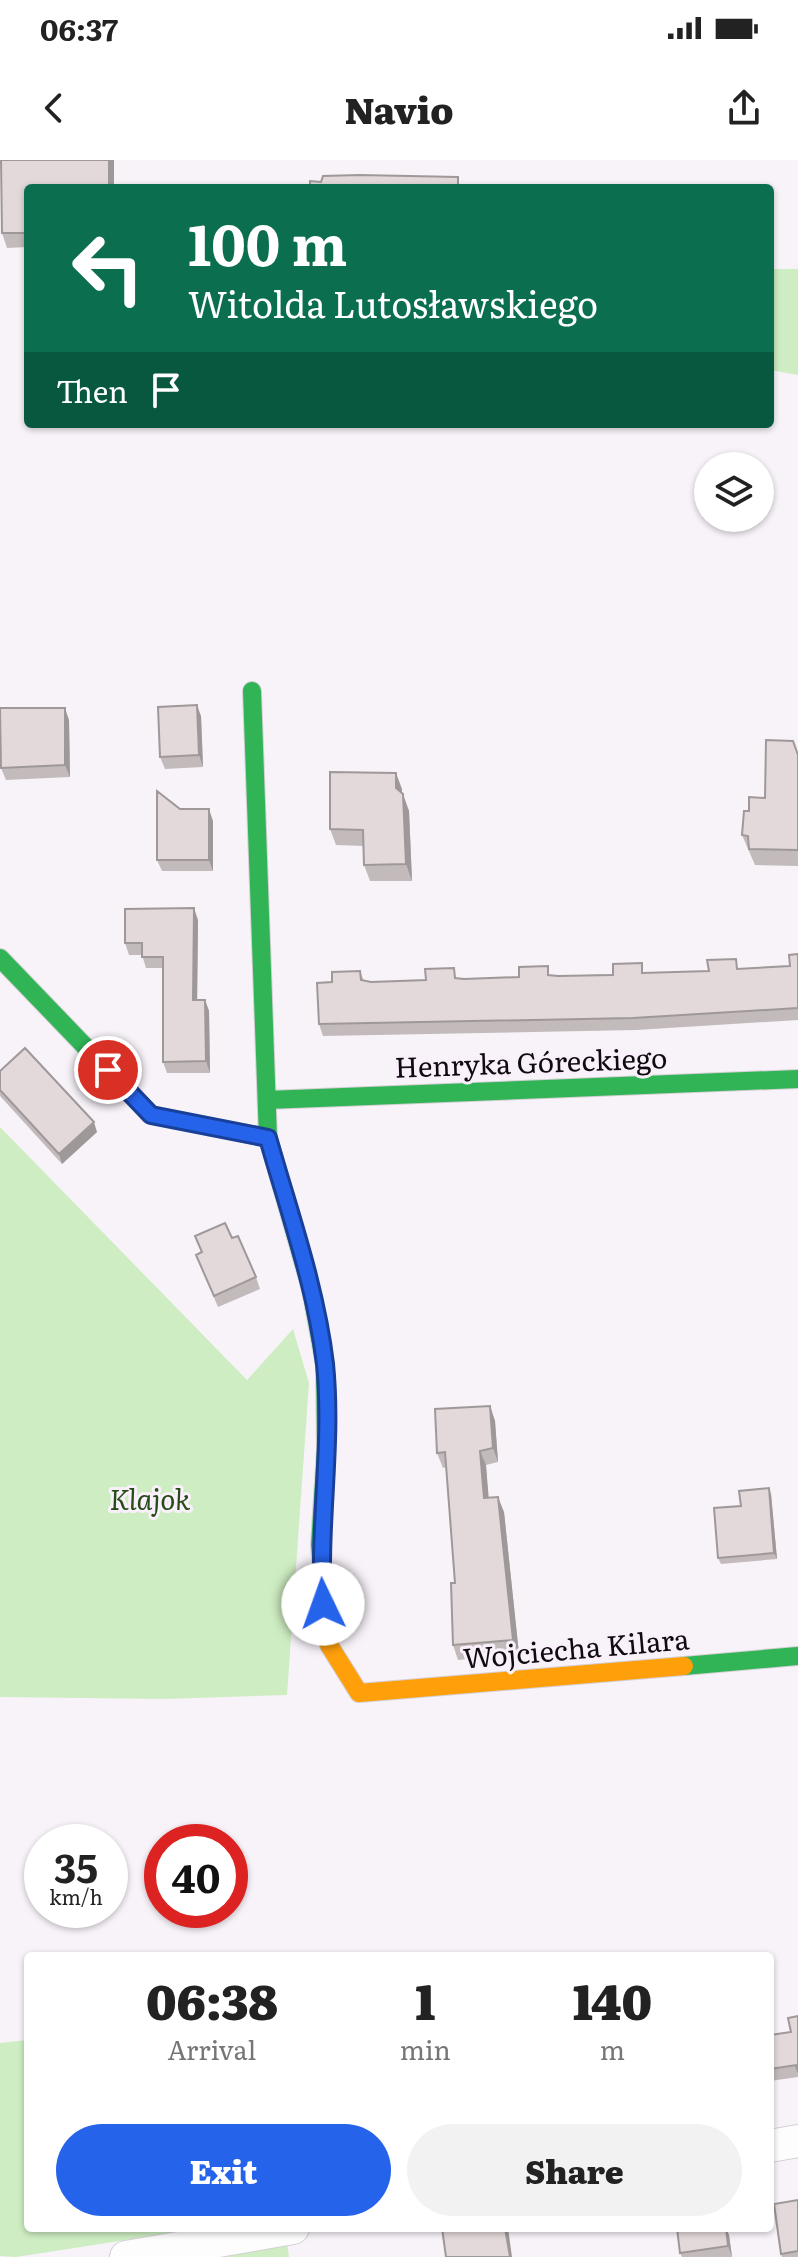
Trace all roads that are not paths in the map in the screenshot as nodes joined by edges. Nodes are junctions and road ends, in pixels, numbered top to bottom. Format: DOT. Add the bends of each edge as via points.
graph roads {
  1 [pos="252,691"];
  2 [pos="0,958"];
  3 [pos="798,1079"];
  4 [pos="267,1100"];
  5 [pos="268,1138"];
  6 [pos="798,1656"];
  7 [pos="798,2141"];
  8 [pos="774,2145"];
  9 [pos="270,2232"];
  10 [pos="126,2257"];
  1 -- 4 [label="street"];
  2 -- 5 [label="street" via="151,1115"];
  3 -- 4 [label="street, Henryka Góreckiego"];
  4 -- 5 [label="street"];
  5 -- 6 [label="street, Wojciecha Kilara" via="311,1289 325,1365 320,1545 329,1645 359,1693"];
  7 -- 8 [label="street"];
  9 -- 10 [label="street"];
}
